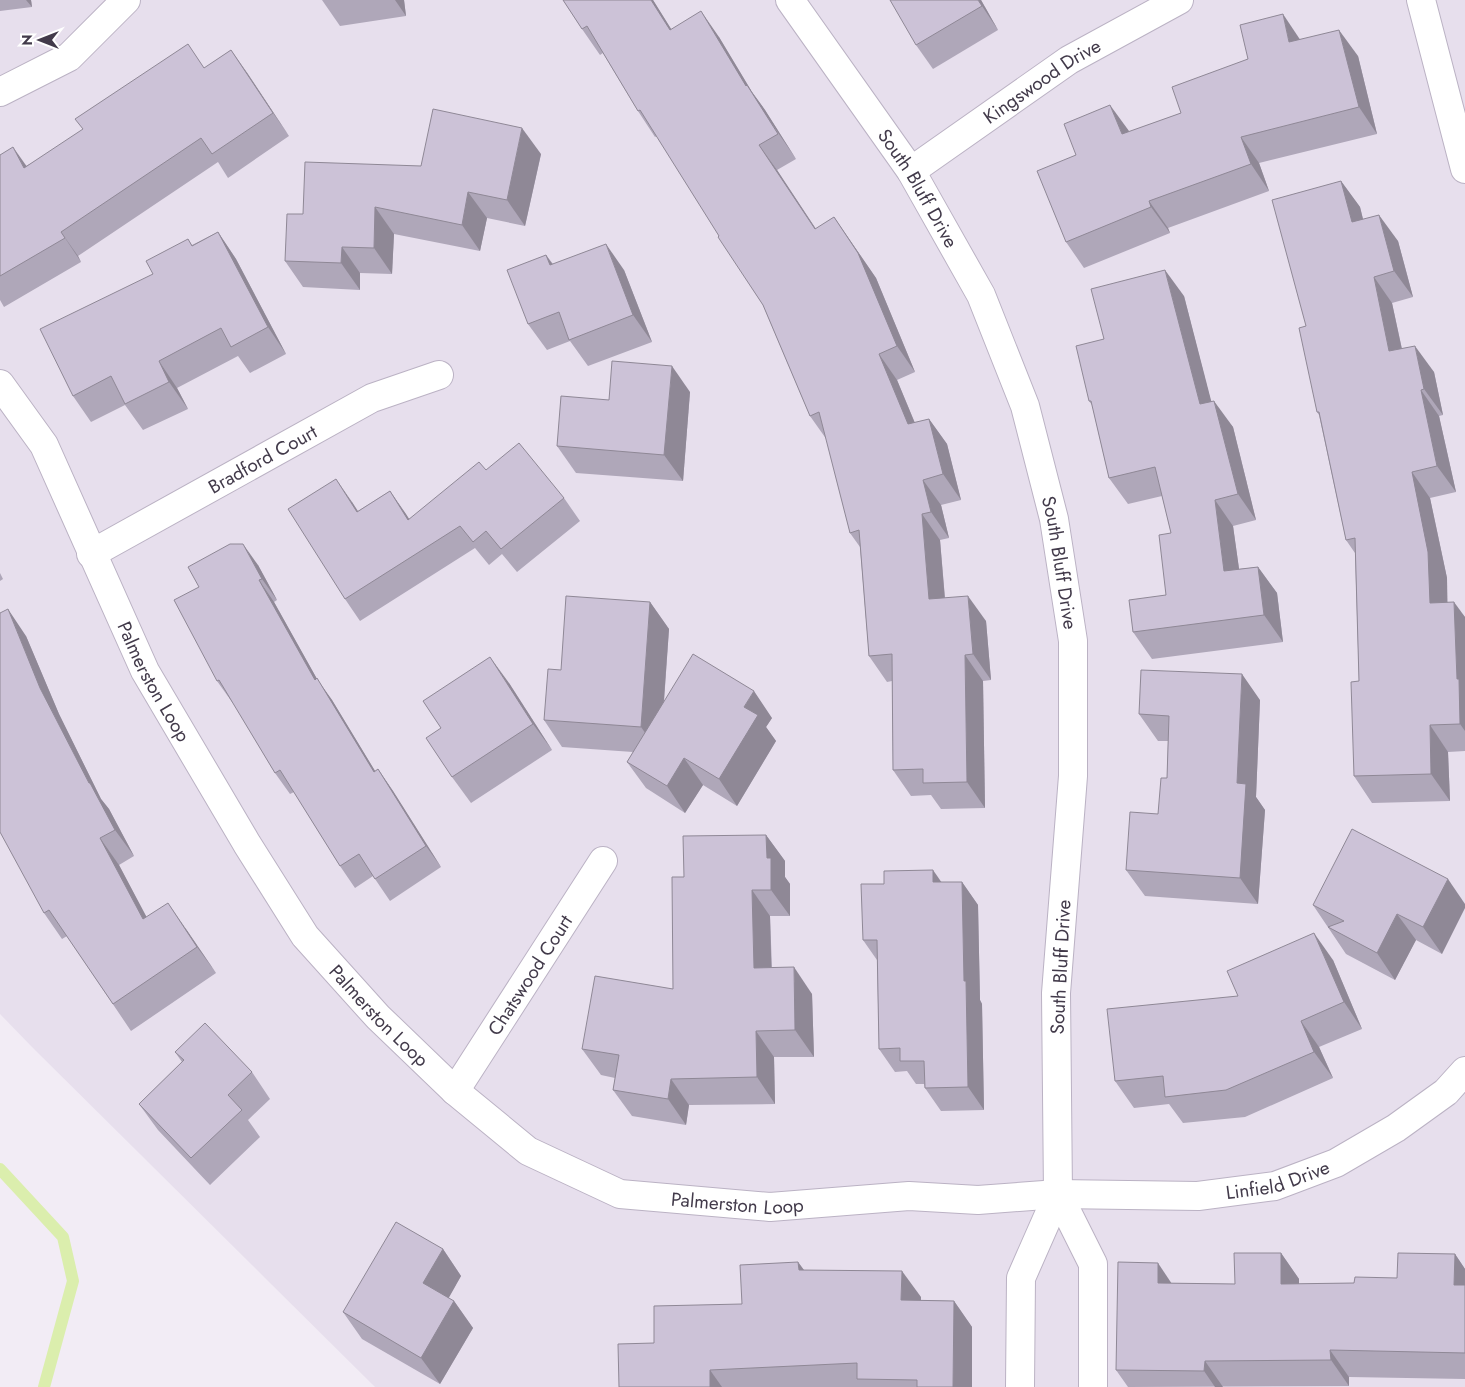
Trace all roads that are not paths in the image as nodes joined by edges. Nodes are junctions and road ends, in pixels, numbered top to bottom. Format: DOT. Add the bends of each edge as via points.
graph roads {
  1 [pos="126,0"];
  2 [pos="790,0"];
  3 [pos="1179,0"];
  4 [pos="1421,0"];
  5 [pos="0,92"];
  6 [pos="1465,169"];
  7 [pos="911,171"];
  8 [pos="439,375"];
  9 [pos="0,384"];
  10 [pos="91,554"];
  11 [pos="603,861"];
  12 [pos="1465,1071"];
  13 [pos="455,1090"];
  14 [pos="1058,1194"];
  15 [pos="1020,1387"];
  16 [pos="1093,1387"];
  1 -- 5 [label="street" via="69,57"];
  2 -- 7 [label="street, South Bluff Drive"];
  3 -- 7 [label="street, Kingswood Drive" via="1070,60"];
  4 -- 6 [label="street"];
  7 -- 14 [label="street, South Bluff Drive" via="981,295 1025,406 1054,519 1074,641 1073,776 1056,993"];
  8 -- 10 [label="street, Bradford Court" via="372,398"];
  9 -- 10 [label="street, Palmerston Loop" via="44,445"];
  10 -- 13 [label="street, Palmerston Loop" via="144,671 305,936 378,1017"];
  11 -- 13 [label="street, Chatswood Court"];
  12 -- 14 [label="street, Linfield Drive" via="1446,1092 1396,1128 1336,1163 1276,1186 1198,1196"];
  13 -- 14 [label="street, Palmerston Loop" via="528,1151 620,1194 770,1207 909,1196 978,1200"];
  14 -- 15 [label="street, South Bluff Drive" via="1021,1278"];
  14 -- 16 [label="street, South Bluff Drive" via="1093,1264"];
}
